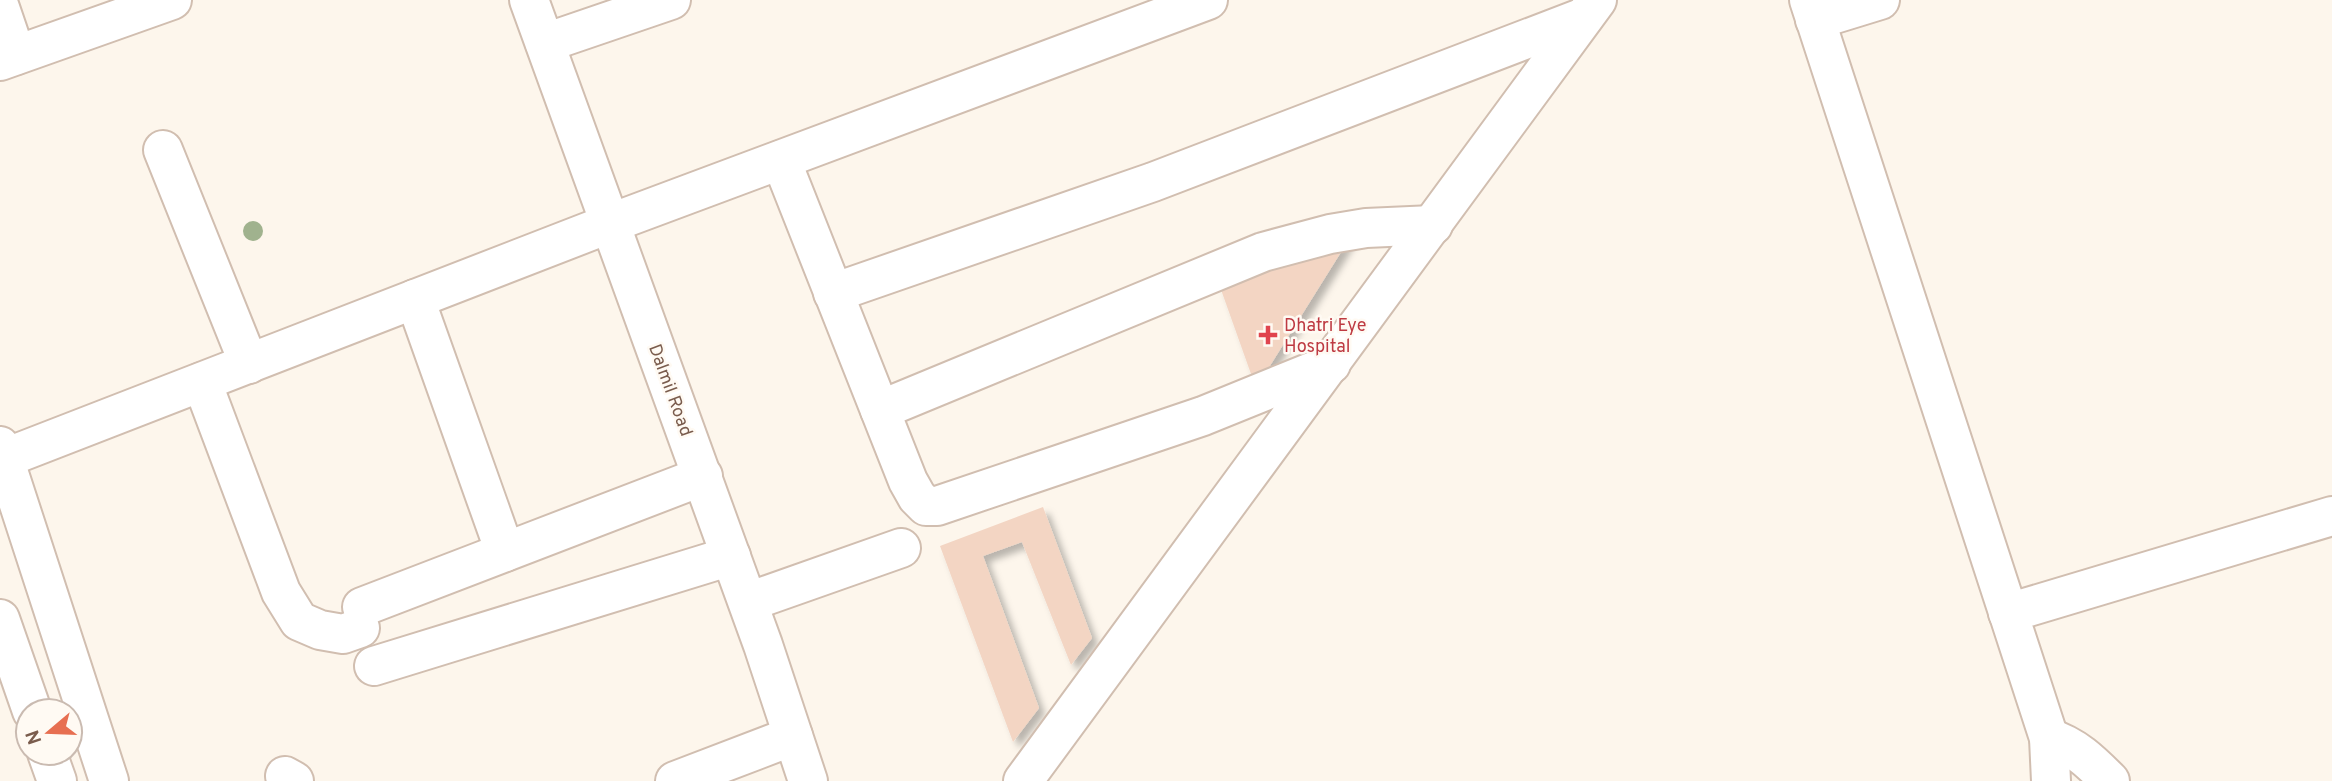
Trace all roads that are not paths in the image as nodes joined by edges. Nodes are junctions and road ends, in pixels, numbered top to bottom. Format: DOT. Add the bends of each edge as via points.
graph roads {
  1 [pos="173,0"];
  2 [pos="529,0"];
  3 [pos="671,0"];
  4 [pos="1208,0"];
  5 [pos="1880,0"];
  6 [pos="0,8"];
  7 [pos="1591,9"];
  8 [pos="1812,10"];
  9 [pos="545,43"];
  10 [pos="8,58"];
  11 [pos="163,150"];
  12 [pos="780,160"];
  13 [pos="611,223"];
  14 [pos="1433,225"];
  15 [pos="833,293"];
  16 [pos="415,299"];
  17 [pos="1331,363"];
  18 [pos="249,364"];
  19 [pos="202,382"];
  20 [pos="880,410"];
  21 [pos="1,455"];
  22 [pos="703,476"];
  23 [pos="2331,519"];
  24 [pos="901,548"];
  25 [pos="505,552"];
  26 [pos="731,556"];
  27 [pos="748,602"];
  28 [pos="2008,613"];
  29 [pos="3,636"];
  30 [pos="374,666"];
  31 [pos="27,697"];
  32 [pos="793,736"];
  33 [pos="2049,738"];
  34 [pos="109,781"];
  35 [pos="675,781"];
  36 [pos="808,781"];
  37 [pos="1023,781"];
  38 [pos="2051,781"];
  39 [pos="2110,781"];
  1 -- 10 [label="street"];
  2 -- 9 [label="street, Dalmil Road"];
  3 -- 9 [label="street"];
  4 -- 12 [label="street"];
  5 -- 8 [label="street"];
  6 -- 10 [label="street"];
  7 -- 14 [label="street"];
  7 -- 15 [label="street" via="1153,182"];
  8 -- 28 [label="street"];
  9 -- 13 [label="street, Dalmil Road"];
  11 -- 18 [label="street"];
  12 -- 13 [label="street"];
  12 -- 15 [label="street"];
  13 -- 16 [label="street"];
  13 -- 22 [label="street, Dalmil Road"];
  14 -- 17 [label="street"];
  14 -- 20 [label="street" via="1366,228 1262,252"];
  15 -- 20 [label="street"];
  16 -- 18 [label="street"];
  16 -- 25 [label="street"];
  17 -- 20 [label="street" via="1203,416 937,506 926,506 917,497"];
  17 -- 37 [label="street"];
  18 -- 19 [label="street"];
  19 -- 21 [label="street"];
  19 -- 25 [label="street" via="281,592 299,621 344,634 361,618"];
  21 -- 34 [label="street"];
  22 -- 25 [label="street"];
  22 -- 26 [label="street, Dalmil Road"];
  23 -- 28 [label="street"];
  24 -- 27 [label="street"];
  26 -- 27 [label="street, Dalmil Road"];
  26 -- 30 [label="street"];
  27 -- 32 [label="street, Dalmil Road"];
  28 -- 33 [label="street"];
  29 -- 31 [label="street"];
  32 -- 35 [label="street"];
  32 -- 36 [label="street, Dalmil Road"];
  33 -- 38 [label="street"];
  33 -- 39 [label="street" via="2088,758"];
}
